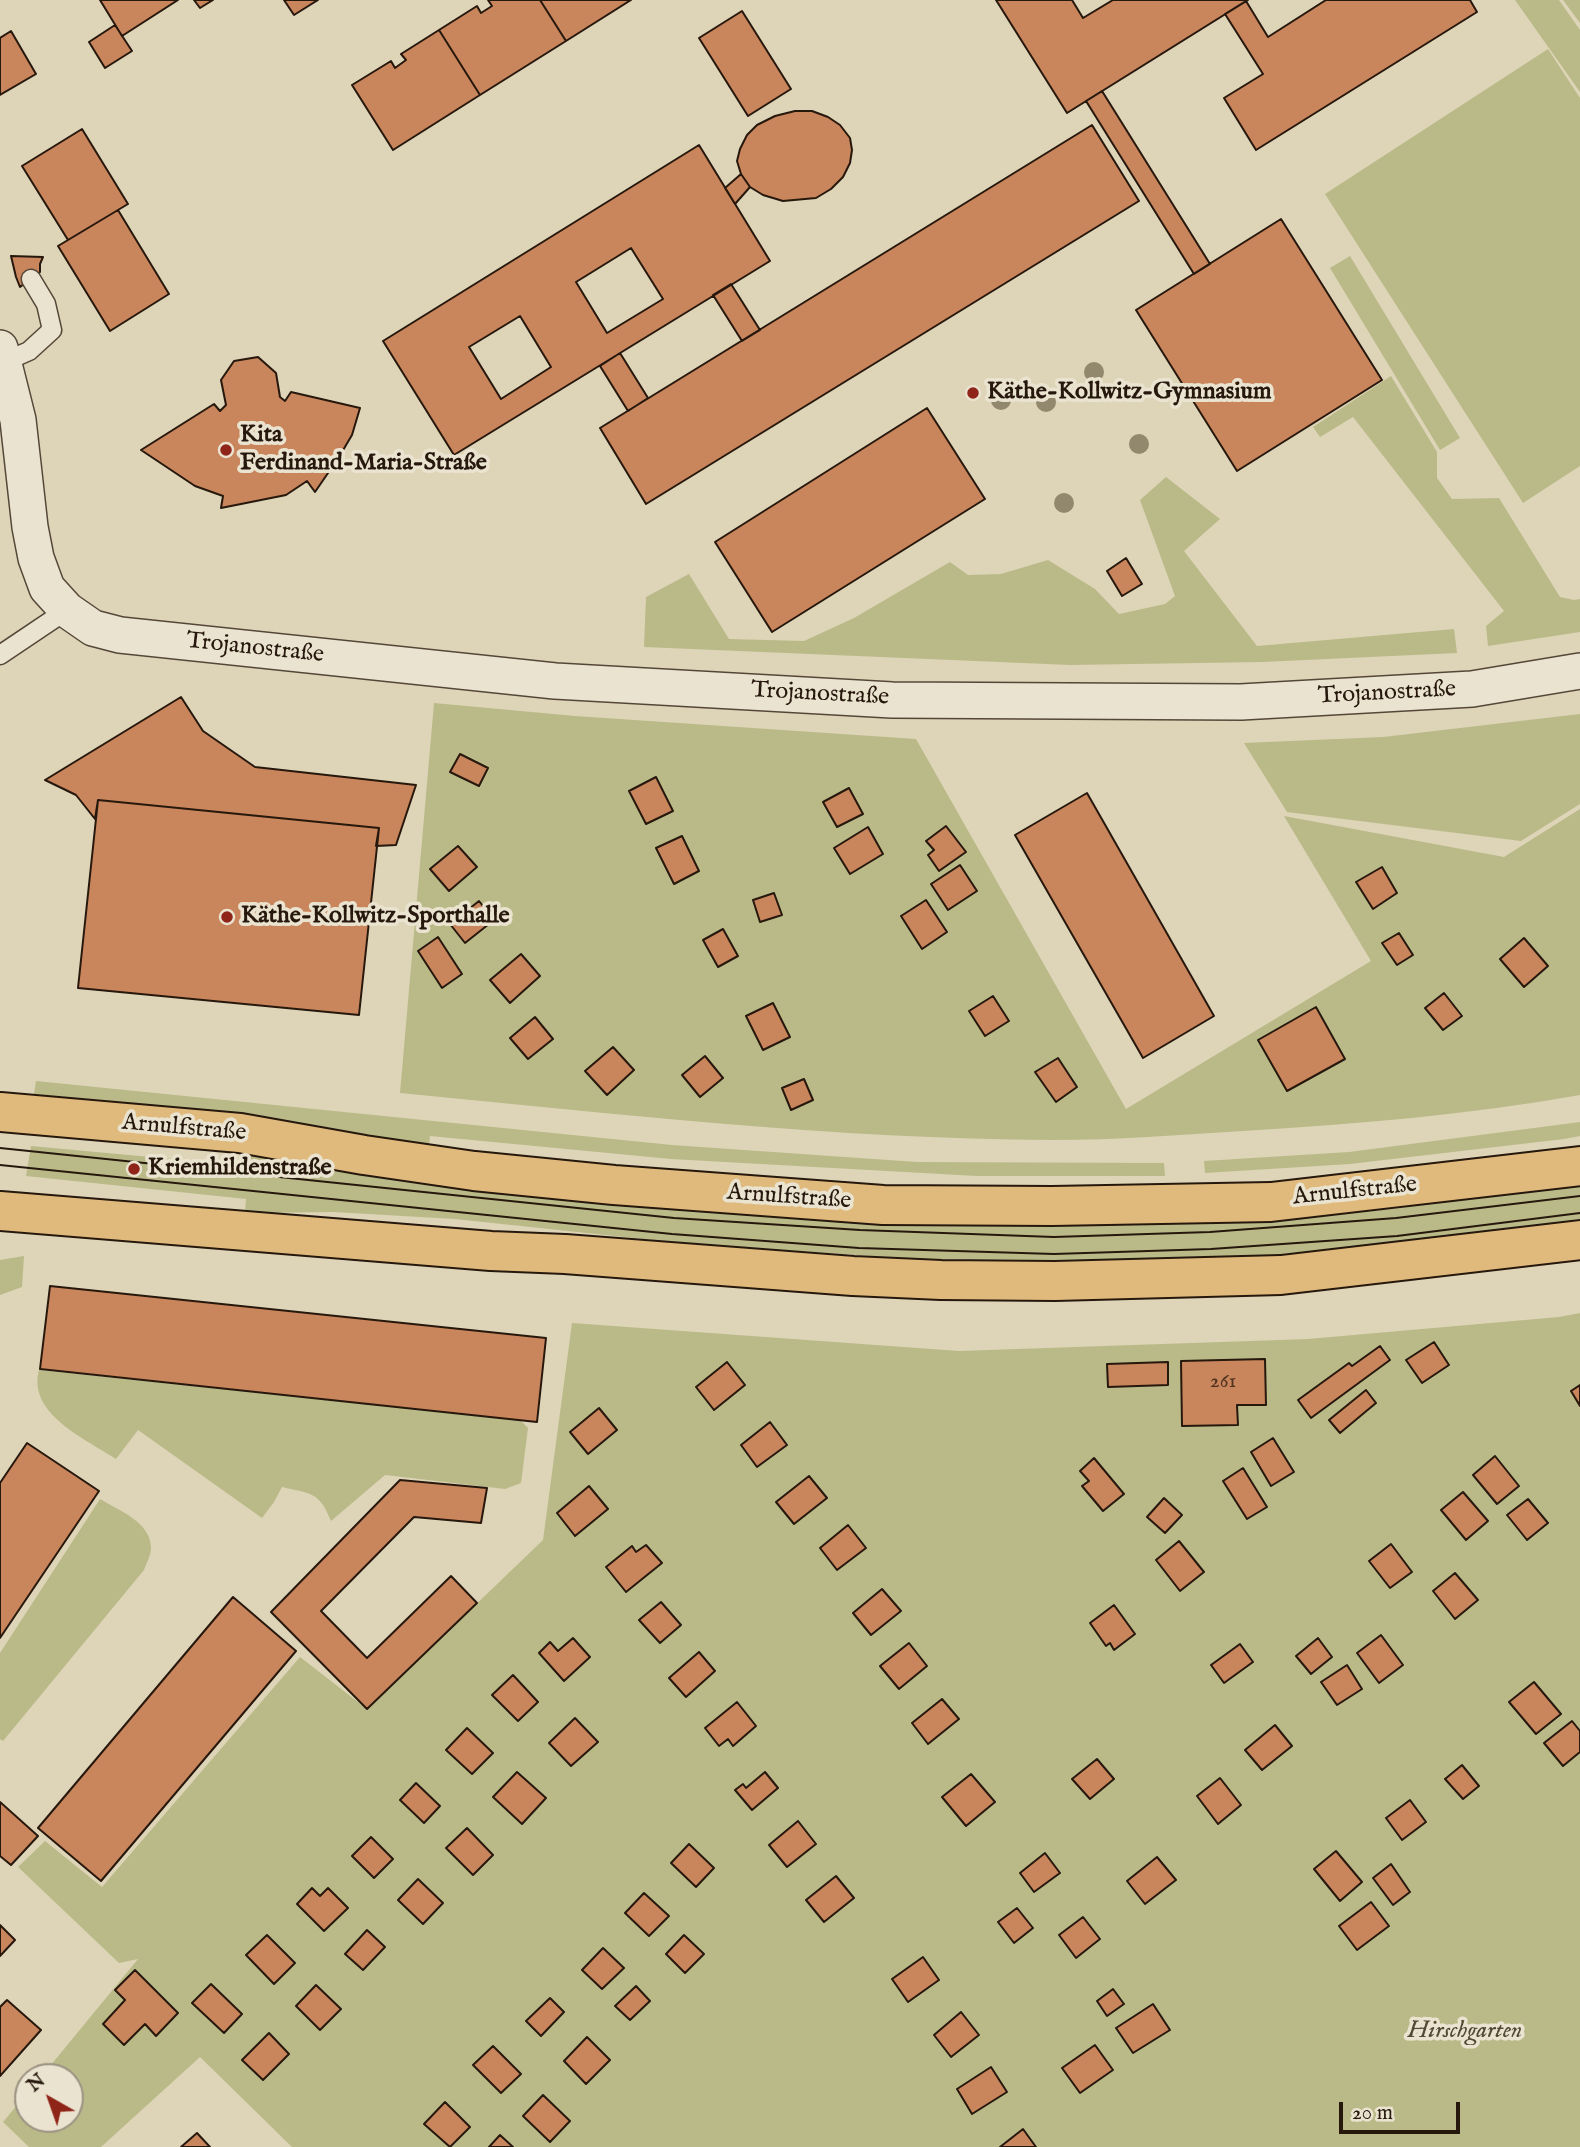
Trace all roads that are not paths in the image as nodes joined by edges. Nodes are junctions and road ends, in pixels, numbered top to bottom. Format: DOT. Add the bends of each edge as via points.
graph roads {
  1 [pos="31,279"];
  2 [pos="2,355"];
  3 [pos="67,610"];
  4 [pos="0,655"];
  5 [pos="1580,671"];
  6 [pos="0,1112"];
  7 [pos="1580,1166"];
  8 [pos="0,1211"];
  9 [pos="1580,1240"];
  1 -- 2 [label="lane" via="46,304 52,330 29,351"];
  2 -- 3 [label="street, Trojanostraße" via="18,420 36,558 47,588"];
  3 -- 4 [label="lane"];
  3 -- 5 [label="street, Trojanostraße" via="93,628 147,638 555,681 892,699 1241,702 1472,689"];
  6 -- 7 [label="main road, Arnulfstraße" via="240,1133 487,1172 883,1205 1271,1202"];
  8 -- 9 [label="main road" via="491,1251 941,1280 1281,1275"];
}
